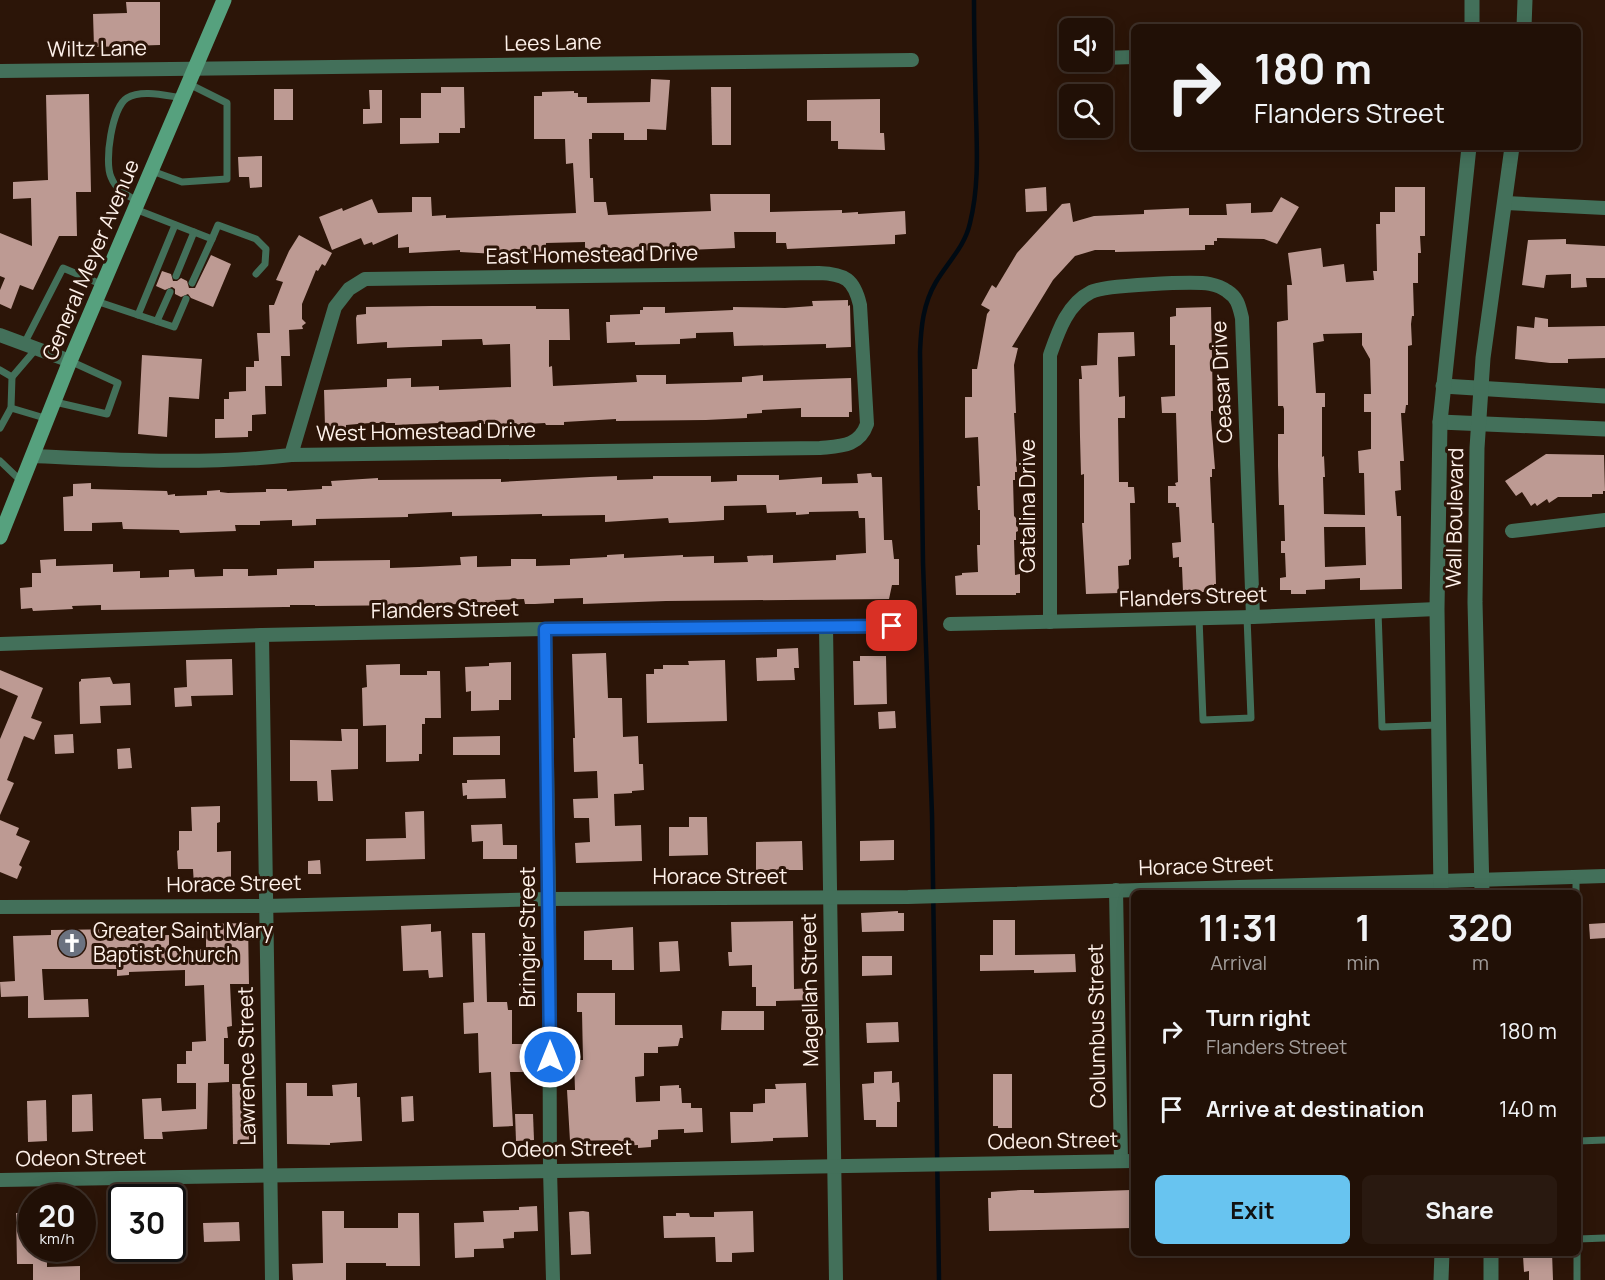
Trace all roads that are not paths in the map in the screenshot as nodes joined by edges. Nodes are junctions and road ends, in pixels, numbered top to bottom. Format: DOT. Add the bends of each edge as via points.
graph roads {
  1 [pos="224,0"];
  2 [pos="1472,0"];
  3 [pos="1525,0"];
  4 [pos="1472,24"];
  5 [pos="1524,24"];
  6 [pos="1131,57"];
  7 [pos="1113,58"];
  8 [pos="912,60"];
  9 [pos="195,69"];
  10 [pos="0,71"];
  11 [pos="186,91"];
  12 [pos="1469,150"];
  13 [pos="1512,150"];
  14 [pos="152,171"];
  15 [pos="1506,202"];
  16 [pos="137,205"];
  17 [pos="1605,208"];
  18 [pos="175,225"];
  19 [pos="194,232"];
  20 [pos="212,239"];
  21 [pos="256,274"];
  22 [pos="176,276"];
  23 [pos="192,283"];
  24 [pos="103,285"];
  25 [pos="170,292"];
  26 [pos="186,299"];
  27 [pos="96,301"];
  28 [pos="138,315"];
  29 [pos="157,321"];
  30 [pos="0,336"];
  31 [pos="30,346"];
  32 [pos="70,361"];
  33 [pos="0,370"];
  34 [pos="12,377"];
  35 [pos="1443,386"];
  36 [pos="1049,389"];
  37 [pos="1481,389"];
  38 [pos="1605,396"];
  39 [pos="55,402"];
  40 [pos="11,408"];
  41 [pos="48,419"];
  42 [pos="1440,422"];
  43 [pos="1479,422"];
  44 [pos="0,428"];
  45 [pos="1605,429"];
  46 [pos="820,448"];
  47 [pos="291,455"];
  48 [pos="34,456"];
  49 [pos="0,461"];
  50 [pos="23,483"];
  51 [pos="1605,520"];
  52 [pos="1512,531"];
  53 [pos="0,537"];
  54 [pos="1437,609"];
  55 [pos="1378,611"];
  56 [pos="1250,617"];
  57 [pos="1199,618"];
  58 [pos="1050,622"];
  59 [pos="950,624"];
  60 [pos="892,626"];
  61 [pos="826,627"];
  62 [pos="545,629"];
  63 [pos="262,635"];
  64 [pos="0,644"];
  65 [pos="1439,725"];
  66 [pos="1576,876"];
  67 [pos="1605,876"];
  68 [pos="1441,886"];
  69 [pos="1482,886"];
  70 [pos="1116,890"];
  71 [pos="1576,890"];
  72 [pos="830,898"];
  73 [pos="549,899"];
  74 [pos="265,906"];
  75 [pos="0,907"];
  76 [pos="1605,1140"];
  77 [pos="1581,1141"];
  78 [pos="1127,1161"];
  79 [pos="834,1166"];
  80 [pos="550,1170"];
  81 [pos="270,1177"];
  82 [pos="0,1180"];
  83 [pos="1605,1238"];
  84 [pos="1581,1239"];
  85 [pos="1442,1256"];
  86 [pos="1491,1256"];
  87 [pos="1577,1256"];
  88 [pos="272,1280"];
  89 [pos="553,1280"];
  90 [pos="836,1280"];
  91 [pos="1442,1280"];
  92 [pos="1491,1280"];
  93 [pos="1577,1280"];
  1 -- 9 [label="main road, General Meyer Avenue"];
  2 -- 4 [label="street"];
  3 -- 5 [label="street"];
  6 -- 7 [label="street"];
  8 -- 9 [label="street, Lees Lane"];
  9 -- 10 [label="street, Wiltz Lane"];
  9 -- 11 [label="main road, General Meyer Avenue"];
  11 -- 14 [label="main road, General Meyer Avenue"];
  11 -- 14 [label="lane" via="227,103 227,179 182,182"];
  11 -- 16 [label="lane" via="128,97 118,106 108,154 111,177"];
  12 -- 35 [label="street, Wall Boulevard"];
  13 -- 15 [label="street, Wall Boulevard"];
  14 -- 16 [label="main road, General Meyer Avenue"];
  15 -- 17 [label="street"];
  15 -- 37 [label="street, Wall Boulevard"];
  16 -- 18 [label="lane"];
  16 -- 24 [label="main road, General Meyer Avenue"];
  18 -- 19 [label="lane"];
  18 -- 28 [label="lane"];
  19 -- 20 [label="lane"];
  19 -- 22 [label="lane"];
  20 -- 21 [label="lane" via="218,225 256,239 266,249 265,264"];
  20 -- 23 [label="lane"];
  24 -- 27 [label="main road, General Meyer Avenue"];
  24 -- 31 [label="lane" via="63,268"];
  25 -- 29 [label="lane"];
  26 -- 29 [label="lane" via="174,327"];
  27 -- 28 [label="lane"];
  27 -- 32 [label="main road, General Meyer Avenue"];
  28 -- 29 [label="lane"];
  30 -- 31 [label="street"];
  31 -- 32 [label="street"];
  31 -- 34 [label="lane"];
  32 -- 39 [label="main road, General Meyer Avenue"];
  32 -- 39 [label="lane" via="118,382 107,414"];
  33 -- 34 [label="lane"];
  34 -- 40 [label="lane"];
  35 -- 37 [label="street"];
  35 -- 42 [label="street, Wall Boulevard"];
  36 -- 56 [label="street, Ceasar Drive" via="1050,355 1060,327 1070,310 1092,291 1108,287 1210,284 1226,290 1238,301 1242,318"];
  36 -- 58 [label="street, Catalina Drive"];
  37 -- 38 [label="street"];
  37 -- 43 [label="street, Wall Boulevard"];
  39 -- 41 [label="main road, General Meyer Avenue"];
  40 -- 41 [label="lane"];
  40 -- 44 [label="lane"];
  41 -- 48 [label="main road, General Meyer Avenue"];
  42 -- 43 [label="street"];
  42 -- 54 [label="street, Wall Boulevard"];
  43 -- 45 [label="street"];
  43 -- 69 [label="street, Wall Boulevard" via="1475,602"];
  46 -- 47 [label="street, West Homestead Drive"];
  46 -- 47 [label="street, East Homestead Drive" via="855,441 867,424 857,291 845,277 834,273 365,279 349,289 335,307"];
  47 -- 48 [label="street, West Homestead Drive" via="176,462"];
  48 -- 50 [label="main road, General Meyer Avenue"];
  49 -- 50 [label="lane"];
  50 -- 53 [label="main road, General Meyer Avenue"];
  51 -- 52 [label="street"];
  54 -- 55 [label="street, Flanders Street"];
  54 -- 65 [label="street, Wall Boulevard"];
  55 -- 56 [label="street, Flanders Street"];
  55 -- 65 [label="lane" via="1382,727"];
  56 -- 57 [label="street, Flanders Street"];
  56 -- 57 [label="lane" via="1251,718 1203,720"];
  57 -- 58 [label="street, Flanders Street"];
  58 -- 59 [label="street, Flanders Street"];
  60 -- 61 [label="street, Flanders Street"];
  61 -- 62 [label="street, Flanders Street"];
  61 -- 72 [label="street, Magellan Street"];
  62 -- 63 [label="street, Flanders Street"];
  62 -- 73 [label="street, Bringier Street"];
  63 -- 64 [label="street, Flanders Street"];
  63 -- 74 [label="street, Lawrence Street"];
  65 -- 68 [label="street, Wall Boulevard"];
  66 -- 67 [label="street, Horace Street"];
  66 -- 69 [label="street, Horace Street"];
  66 -- 71 [label="lane"];
  68 -- 69 [label="street, Horace Street"];
  68 -- 70 [label="street, Horace Street"];
  70 -- 72 [label="street, Horace Street"];
  70 -- 78 [label="street, Columbus Street"];
  72 -- 73 [label="street, Horace Street"];
  72 -- 79 [label="street, Magellan Street"];
  73 -- 74 [label="street, Horace Street"];
  73 -- 80 [label="street, Bringier Street"];
  74 -- 75 [label="street, Horace Street"];
  74 -- 81 [label="street, Lawrence Street"];
  76 -- 77 [label="lane"];
  78 -- 79 [label="street, Odeon Street"];
  79 -- 80 [label="street, Odeon Street"];
  79 -- 90 [label="street, Magellan Street"];
  80 -- 81 [label="street, Odeon Street"];
  80 -- 89 [label="street, Bringier Street"];
  81 -- 82 [label="street, Odeon Street"];
  81 -- 88 [label="street, Lawrence Street"];
  83 -- 84 [label="lane"];
  85 -- 91 [label="street"];
  86 -- 92 [label="street"];
  87 -- 93 [label="lane"];
}
